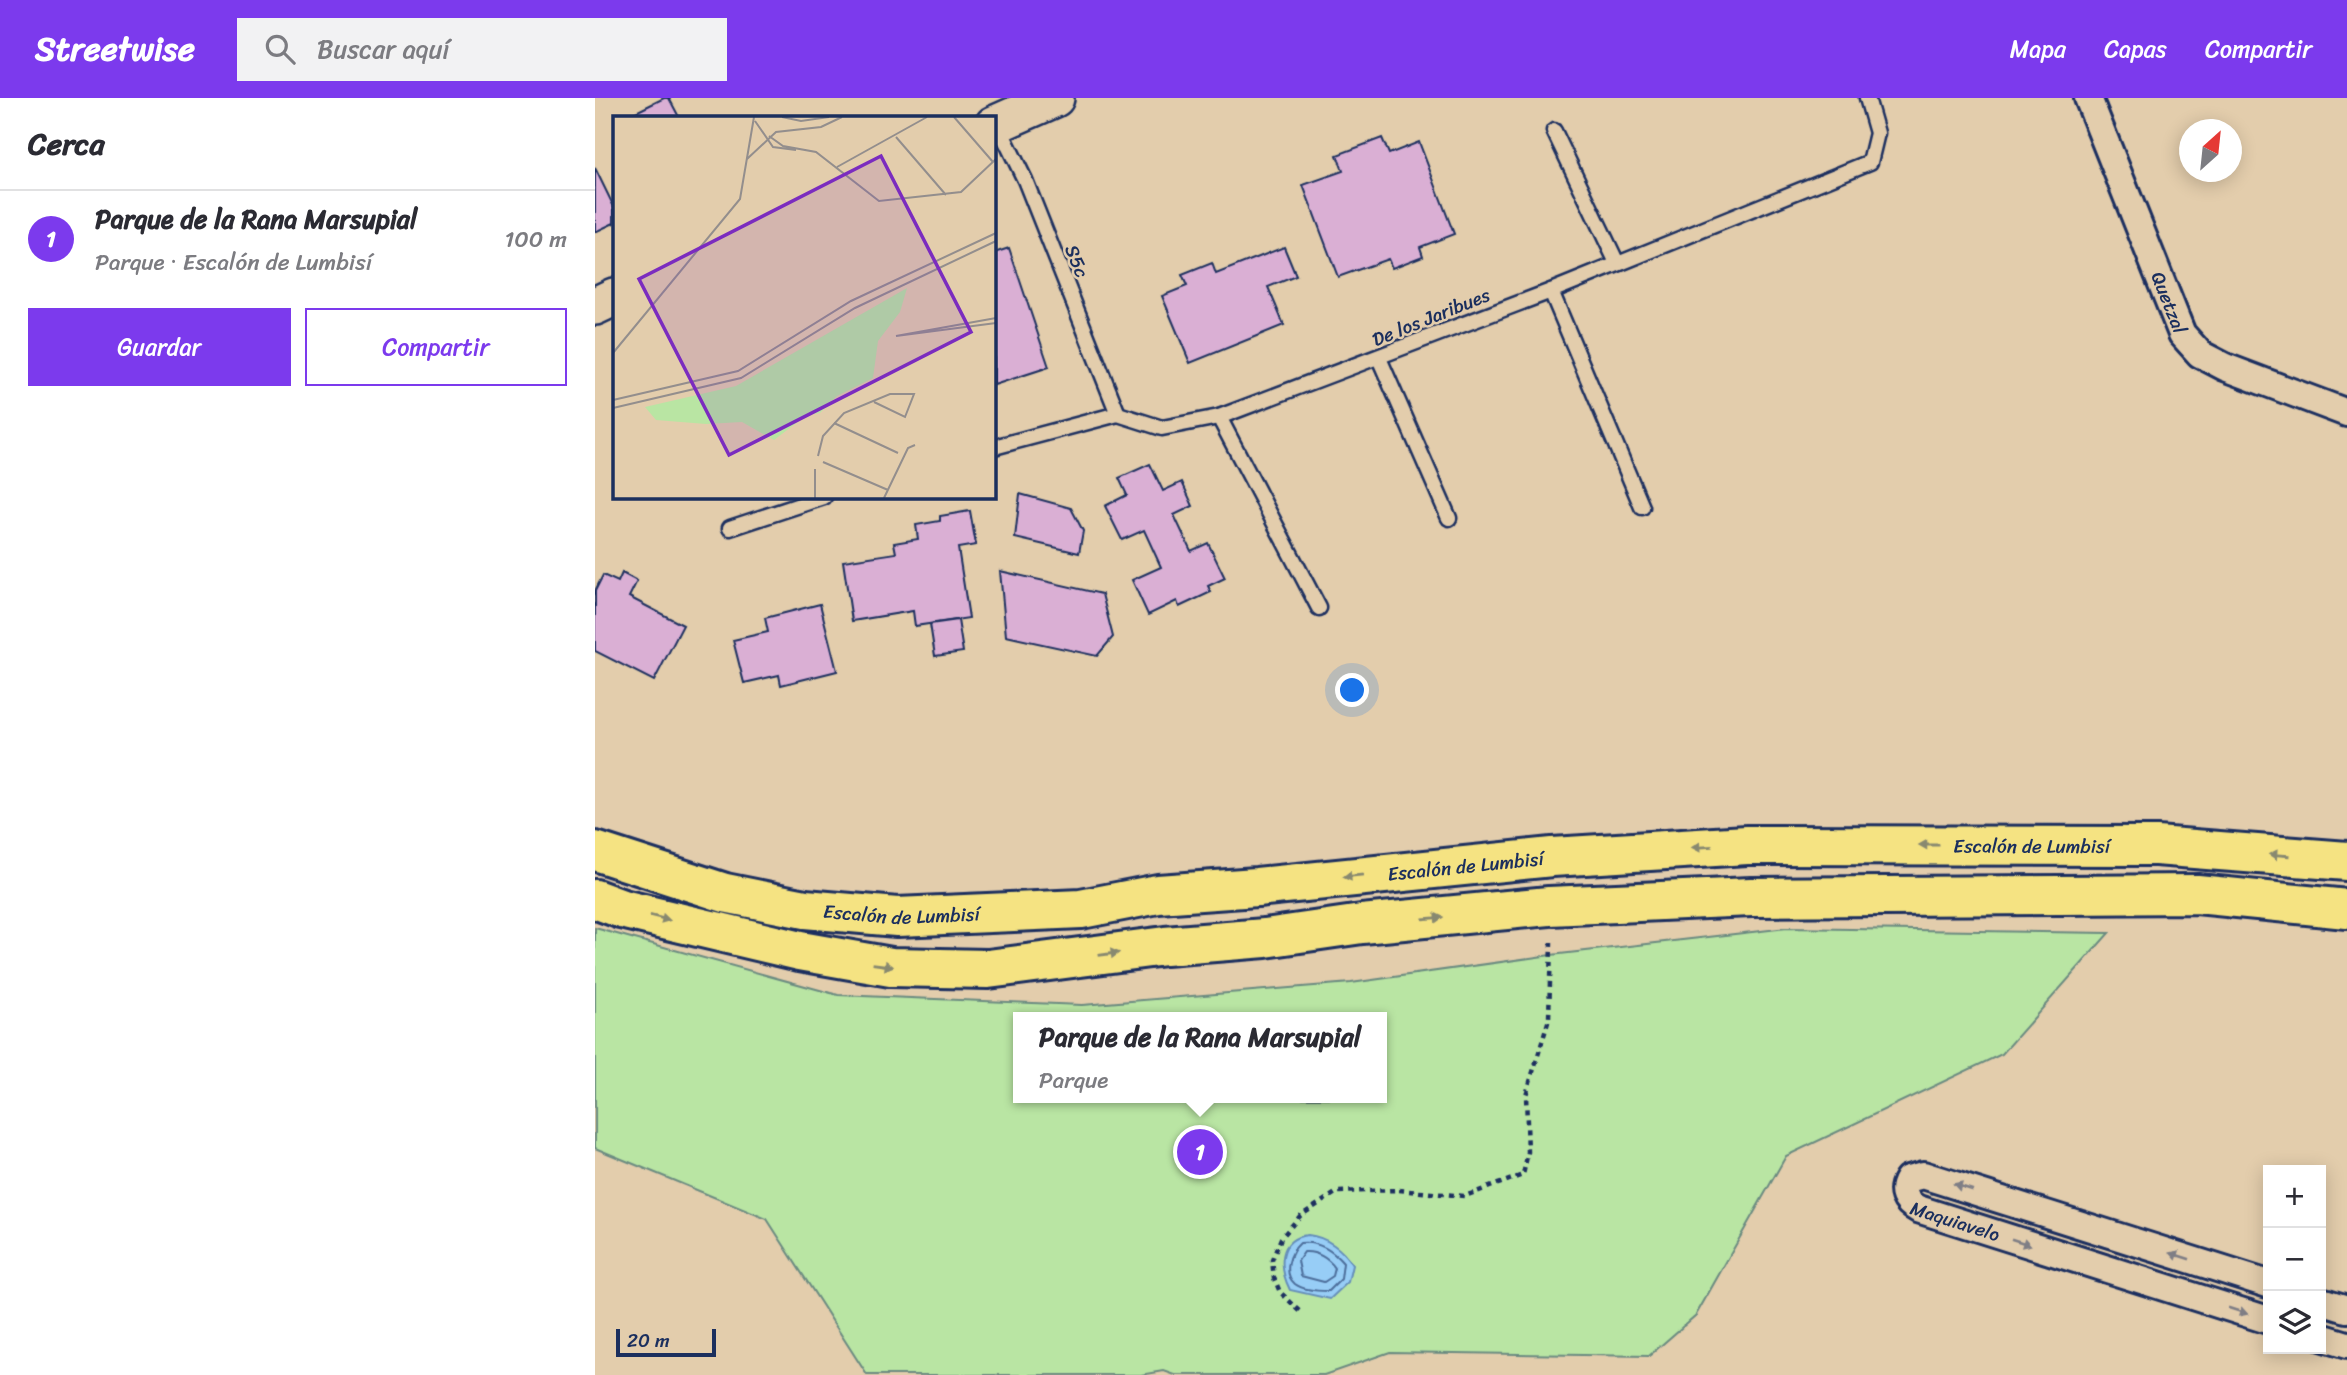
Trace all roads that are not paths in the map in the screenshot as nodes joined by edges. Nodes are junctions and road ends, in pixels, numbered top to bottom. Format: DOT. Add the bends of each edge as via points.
graph roads {
  1 [pos="1867,98"];
  2 [pos="2088,98"];
  3 [pos="1045,100"];
  4 [pos="996,124"];
  5 [pos="1554,131"];
  6 [pos="1617,263"];
  7 [pos="1551,291"];
  8 [pos="613,297"];
  9 [pos="595,306"];
  10 [pos="1379,358"];
  11 [pos="2347,413"];
  12 [pos="1118,414"];
  13 [pos="1219,418"];
  14 [pos="996,446"];
  15 [pos="818,499"];
  16 [pos="1642,507"];
  17 [pos="1450,518"];
  18 [pos="730,528"];
  19 [pos="1319,608"];
  20 [pos="595,851"];
  21 [pos="2347,861"];
  22 [pos="595,899"];
  23 [pos="2347,909"];
  24 [pos="2263,1282"];
  25 [pos="2326,1303"];
  26 [pos="2347,1309"];
  27 [pos="2263,1318"];
  28 [pos="2326,1338"];
  29 [pos="2347,1345"];
  1 -- 6 [label="lane, De los Jaribues" via="1877,133 1870,162"];
  2 -- 11 [label="street, Quetzal" via="2182,334 2200,354 2225,367"];
  3 -- 4 [label="street"];
  4 -- 12 [label="lane, S5c" via="1025,180"];
  5 -- 6 [label="lane"];
  6 -- 7 [label="lane, De los Jaribues"];
  7 -- 10 [label="lane, De los Jaribues"];
  7 -- 16 [label="lane"];
  8 -- 9 [label="street"];
  10 -- 13 [label="lane, De los Jaribues"];
  10 -- 17 [label="lane"];
  12 -- 13 [label="lane, De los Jaribues" via="1162,428"];
  12 -- 14 [label="lane"];
  13 -- 19 [label="lane"];
  15 -- 18 [label="lane"];
  21 -- 20 [label="main road, Escalón de Lumbisí, one-way" via="2156,846 1747,845 1552,857 1158,894 1080,909 897,918 806,909 725,893"];
  22 -- 23 [label="main road, one-way" via="800,951 891,967 988,969 1549,906 1751,897 2197,894"];
  24 -- 27 [label="street, Maquiavelo, one-way" via="1923,1175 1908,1179 1904,1188 1906,1200 1918,1209"];
  25 -- 26 [label="street"];
  28 -- 29 [label="street"];
}
